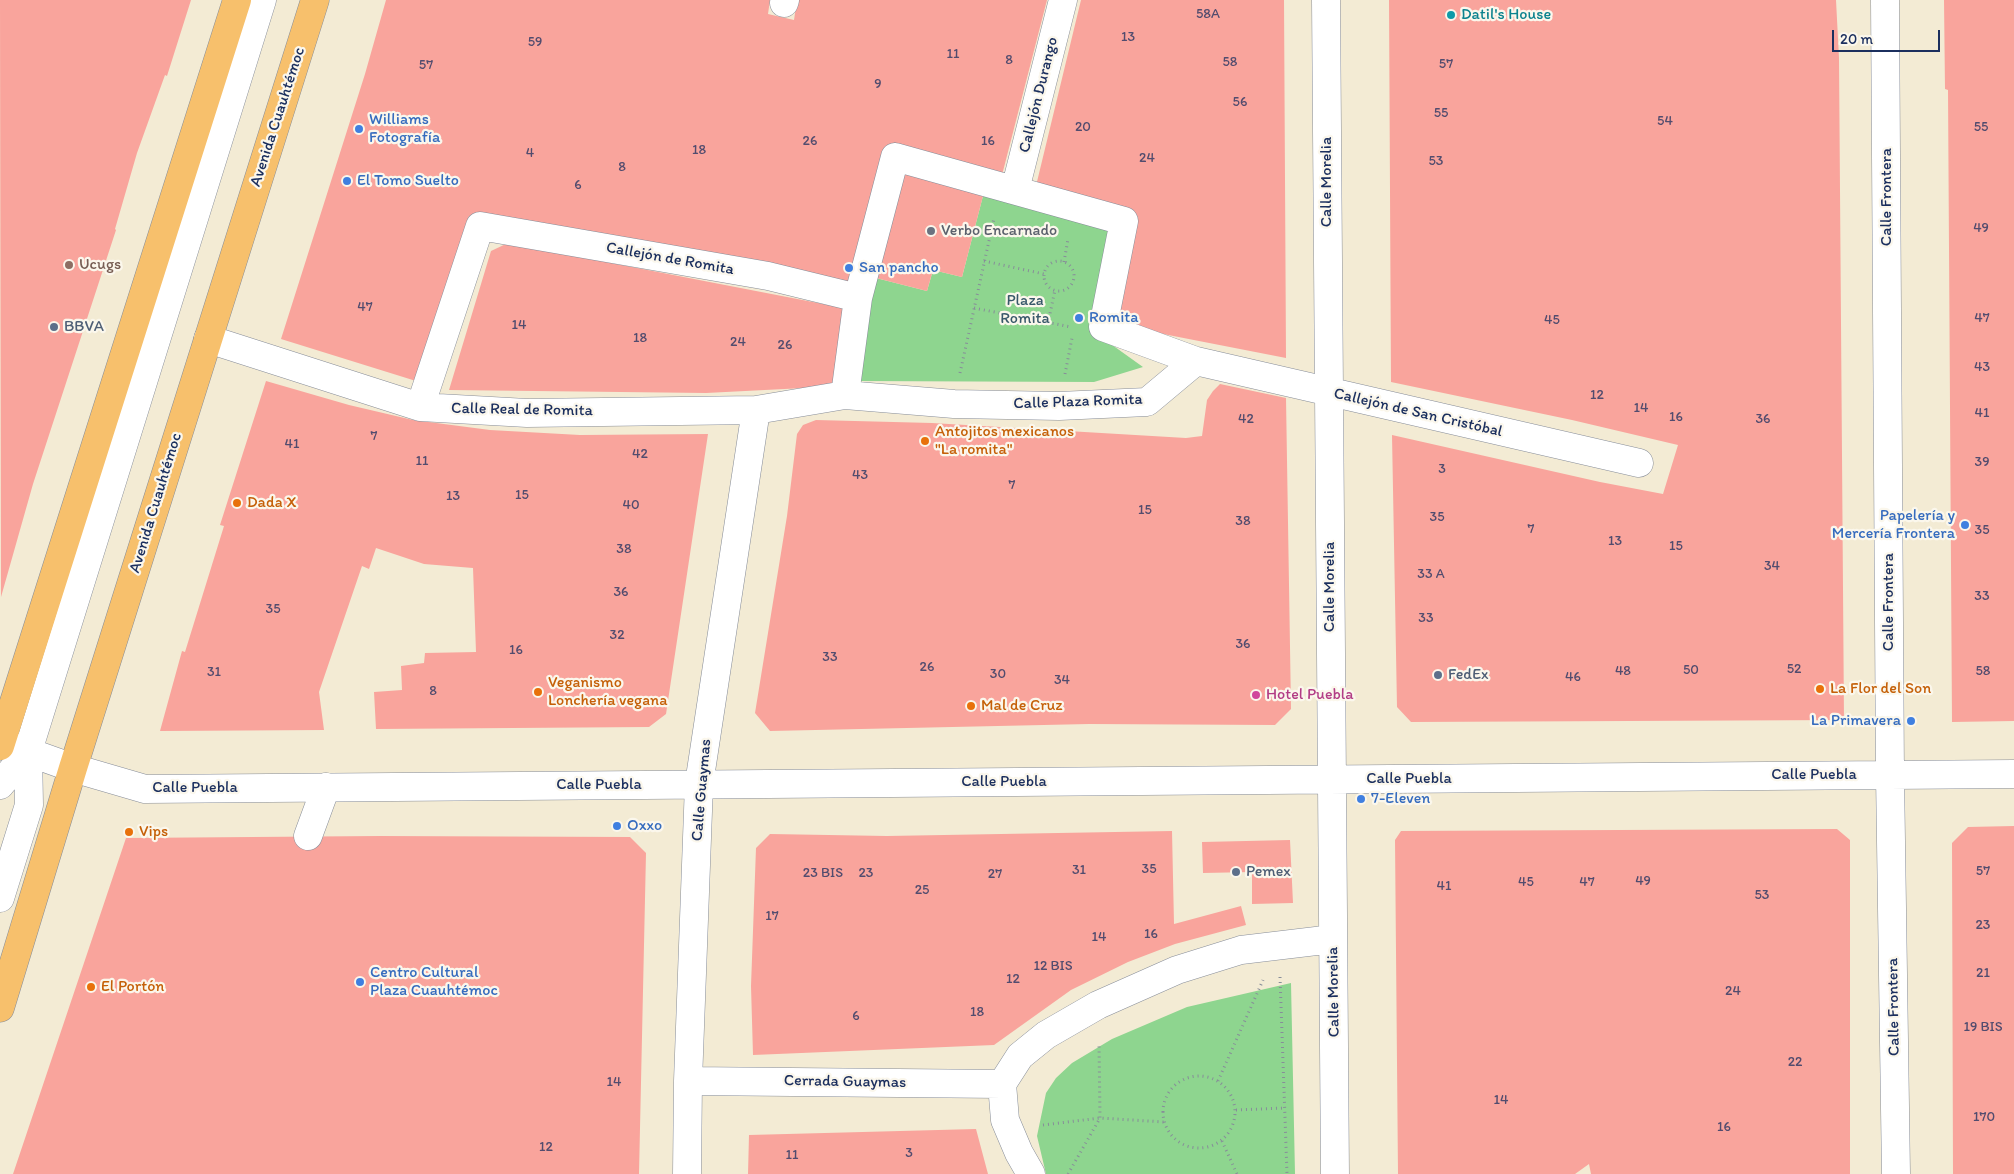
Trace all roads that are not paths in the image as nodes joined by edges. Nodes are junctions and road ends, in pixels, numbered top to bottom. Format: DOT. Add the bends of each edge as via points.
graph roads {
  1 [pos="237,0"];
  2 [pos="262,0"];
  3 [pos="316,0"];
  4 [pos="1062,0"];
  5 [pos="1326,0"];
  6 [pos="1885,0"];
  7 [pos="1008,188"];
  8 [pos="858,298"];
  9 [pos="208,338"];
  10 [pos="1196,361"];
  11 [pos="1328,392"];
  12 [pos="845,395"];
  13 [pos="420,407"];
  14 [pos="756,410"];
  15 [pos="1639,463"];
  16 [pos="8,745"];
  17 [pos="74,768"];
  18 [pos="1890,774"];
  19 [pos="2014,774"];
  20 [pos="1332,779"];
  21 [pos="699,784"];
  22 [pos="0,785"];
  23 [pos="326,787"];
  24 [pos="308,836"];
  25 [pos="0,898"];
  26 [pos="1333,939"];
  27 [pos="0,1008"];
  28 [pos="688,1081"];
  29 [pos="1002,1084"];
  30 [pos="686,1174"];
  31 [pos="1031,1174"];
  32 [pos="1336,1174"];
  33 [pos="1896,1174"];
  1 -- 16 [label="main road"];
  2 -- 16 [label="street"];
  3 -- 9 [label="main road, Avenida Cuauhtémoc"];
  4 -- 7 [label="street, Callejón Durango"];
  5 -- 11 [label="street, Calle Morelia"];
  6 -- 18 [label="street, Calle Frontera"];
  7 -- 8 [label="street" via="895,157"];
  7 -- 10 [label="street" via="1124,221 1104,327"];
  8 -- 12 [label="street"];
  8 -- 13 [label="street, Callejón de Romita" via="768,276 480,226"];
  9 -- 13 [label="street, Calle Real de Romita"];
  9 -- 17 [label="main road, Avenida Cuauhtémoc"];
  10 -- 11 [label="street, Callejón de San Cristóbal"];
  10 -- 12 [label="street, Calle Plaza Romita" via="1147,402 1059,406 954,404"];
  11 -- 15 [label="street, Callejón de San Cristóbal"];
  11 -- 20 [label="street, Calle Morelia"];
  12 -- 14 [label="street, Calle Real de Romita"];
  13 -- 14 [label="street, Calle Real de Romita" via="527,413"];
  14 -- 21 [label="street, Calle Guaymas"];
  16 -- 17 [label="street, Calle Puebla"];
  16 -- 22 [label="street"];
  16 -- 25 [label="street" via="29,805"];
  17 -- 23 [label="street, Calle Puebla" via="145,789"];
  17 -- 27 [label="main road, Avenida Cuauhtémoc"];
  18 -- 19 [label="street, Calle Puebla"];
  18 -- 20 [label="street, Calle Puebla"];
  18 -- 33 [label="street, Calle Frontera"];
  20 -- 21 [label="street, Calle Puebla"];
  20 -- 26 [label="street, Calle Morelia"];
  21 -- 23 [label="street, Calle Puebla"];
  21 -- 28 [label="street, Calle Guaymas"];
  23 -- 24 [label="street"];
  26 -- 29 [label="street" via="1242,950 1177,970 1098,1005 1046,1035 1020,1056"];
  26 -- 32 [label="street, Calle Morelia"];
  28 -- 29 [label="street, Cerrada Guaymas"];
  28 -- 30 [label="street, Calle Guaymas"];
  29 -- 31 [label="street" via="1005,1120"];
}
